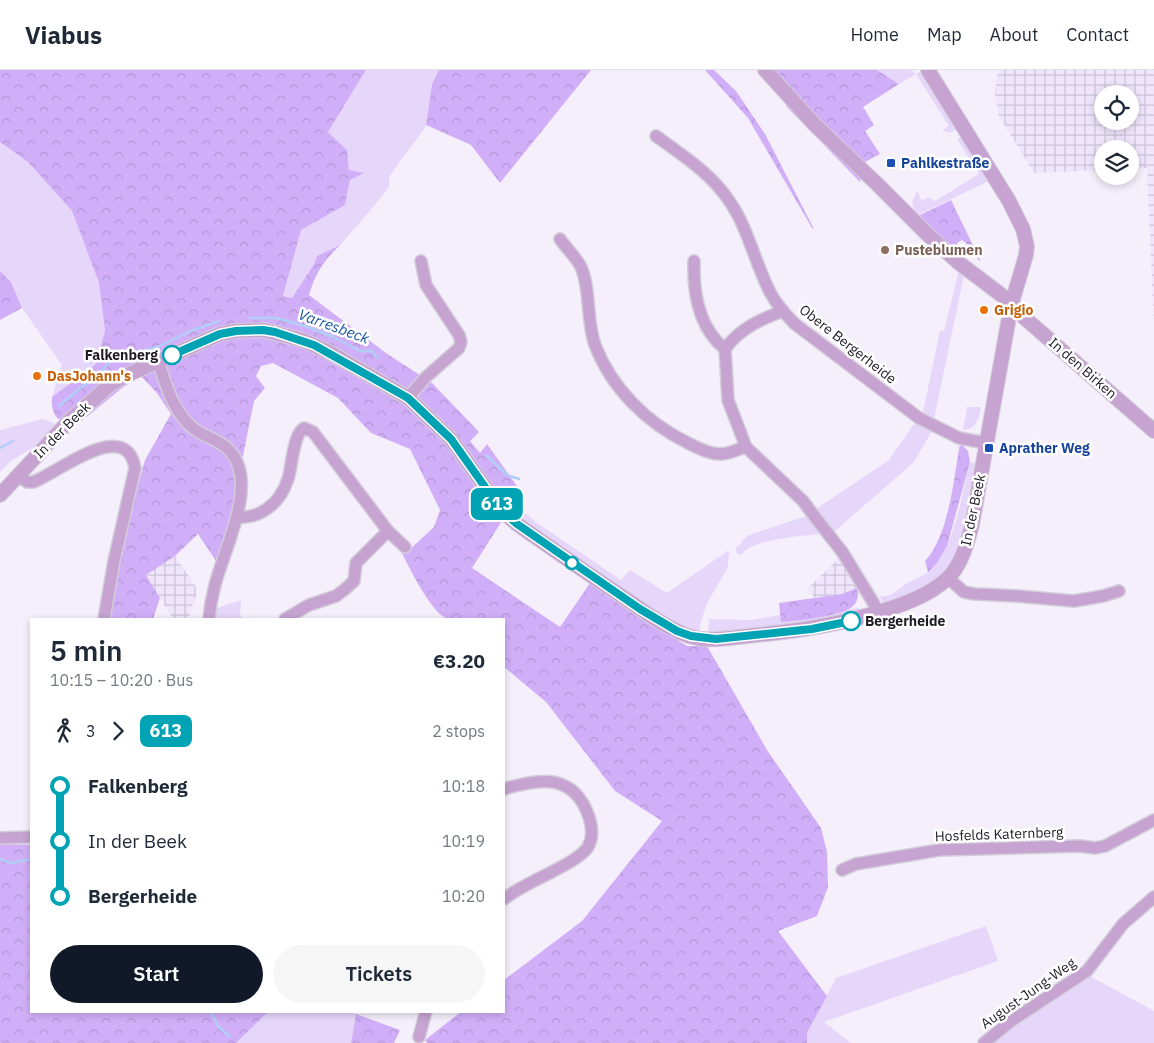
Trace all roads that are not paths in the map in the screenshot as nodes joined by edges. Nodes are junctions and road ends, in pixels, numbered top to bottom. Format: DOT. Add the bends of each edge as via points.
graph roads {
  1 [pos="765,70"];
  2 [pos="928,70"];
  3 [pos="656,136"];
  4 [pos="560,240"];
  5 [pos="421,261"];
  6 [pos="694,262"];
  7 [pos="1011,306"];
  8 [pos="783,311"];
  9 [pos="725,349"];
  10 [pos="158,361"];
  11 [pos="408,398"];
  12 [pos="1154,431"];
  13 [pos="986,443"];
  14 [pos="746,446"];
  15 [pos="18,475"];
  16 [pos="0,495"];
  17 [pos="238,517"];
  18 [pos="388,531"];
  19 [pos="405,546"];
  20 [pos="948,578"];
  21 [pos="1119,590"];
  22 [pos="879,612"];
  23 [pos="104,618"];
  24 [pos="209,618"];
  25 [pos="287,618"];
  26 [pos="505,789"];
  27 [pos="1154,820"];
  28 [pos="30,837"];
  29 [pos="0,838"];
  30 [pos="842,870"];
  31 [pos="505,898"];
  32 [pos="1152,902"];
  33 [pos="425,1013"];
  34 [pos="419,1037"];
  35 [pos="984,1043"];
  1 -- 7 [label="street" via="815,125 926,234"];
  2 -- 7 [label="street" via="1009,201 1022,229 1026,255"];
  3 -- 8 [label="street, Obere Bergerheide" via="705,172 720,188 745,231 771,294"];
  4 -- 14 [label="street" via="580,265 585,278 591,332 596,347 615,382 631,402 652,422 707,452 721,454"];
  5 -- 11 [label="street" via="426,285 461,342 458,350 425,378"];
  6 -- 9 [label="street" via="693,280 702,319 716,342"];
  7 -- 12 [label="street, In den Birken"];
  7 -- 13 [label="street, In der Beek"];
  8 -- 9 [label="street" via="748,327"];
  8 -- 13 [label="street, Obere Bergerheide" via="809,335 919,418 959,438"];
  9 -- 14 [label="street" via="728,400"];
  10 -- 11 [label="street, In der Beek" via="220,334 263,330 314,345"];
  10 -- 15 [label="street, In der Beek" via="127,375 96,396"];
  10 -- 17 [label="street" via="172,399 186,421 229,449 237,461 241,481"];
  11 -- 22 [label="street, In der Beek" via="451,439 502,511 517,524 677,631 716,639 812,629"];
  13 -- 20 [label="street, In der Beek" via="966,547"];
  14 -- 22 [label="street" via="816,516"];
  15 -- 16 [label="street, In der Beek"];
  15 -- 23 [label="street, In der Beek" via="27,482 34,482 87,453 108,447 123,447 133,457 135,468"];
  17 -- 18 [label="street" via="255,516 278,499 290,474 298,433 304,428 313,432"];
  17 -- 24 [label="street" via="215,584"];
  18 -- 19 [label="street"];
  18 -- 25 [label="street" via="356,563 354,580 336,596 309,605"];
  20 -- 21 [label="street" via="964,592 1074,601"];
  20 -- 22 [label="street, In der Beek" via="922,595"];
  26 -- 31 [label="street" via="539,781 560,783 578,796 591,827 590,842 584,852"];
  27 -- 30 [label="street, Hosfelds Katernberg" via="1112,843 1095,848 939,850 856,864"];
  28 -- 29 [label="street"];
  32 -- 35 [label="street, August-Jung-Weg" via="1122,924 1087,970"];
  33 -- 34 [label="street"];
}
